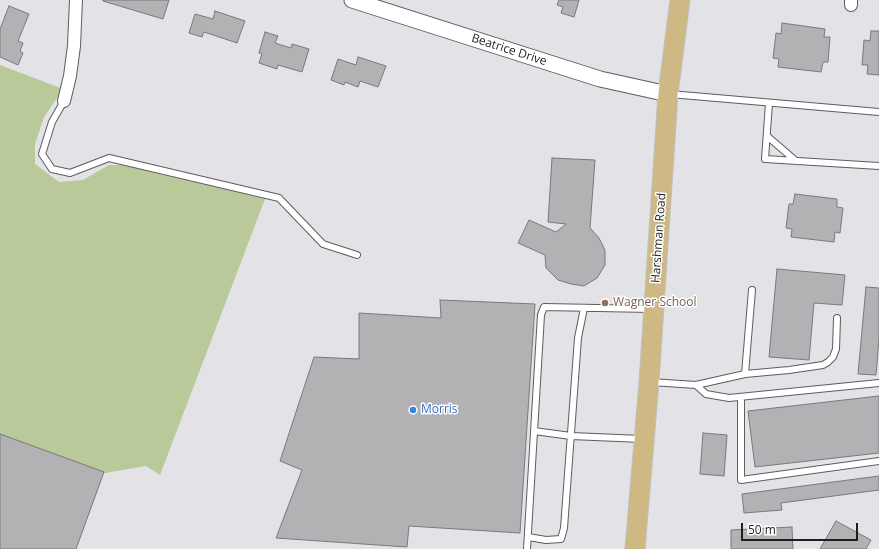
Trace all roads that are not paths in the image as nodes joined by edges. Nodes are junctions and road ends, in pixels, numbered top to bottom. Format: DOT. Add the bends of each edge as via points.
graph roads {
  1 [pos="76,0"];
  2 [pos="352,0"];
  3 [pos="680,0"];
  4 [pos="668,94"];
  5 [pos="64,101"];
  6 [pos="769,103"];
  7 [pos="879,112"];
  8 [pos="767,136"];
  9 [pos="796,161"];
  10 [pos="879,166"];
  11 [pos="357,255"];
  12 [pos="752,290"];
  13 [pos="584,308"];
  14 [pos="654,309"];
  15 [pos="837,318"];
  16 [pos="745,374"];
  17 [pos="649,382"];
  18 [pos="879,383"];
  19 [pos="696,385"];
  20 [pos="741,397"];
  21 [pos="534,431"];
  22 [pos="571,436"];
  23 [pos="645,439"];
  24 [pos="879,461"];
  25 [pos="528,537"];
  26 [pos="528,549"];
  27 [pos="635,549"];
  1 -- 5 [label="street" via="74,46"];
  2 -- 4 [label="street, Beatrice Drive" via="600,80"];
  3 -- 4 [label="main road, Harshman Road"];
  4 -- 6 [label="lane"];
  4 -- 14 [label="main road, Harshman Road"];
  5 -- 11 [label="lane" via="52,122 42,154 52,169 70,173 109,158 279,198 323,244"];
  6 -- 7 [label="lane"];
  6 -- 8 [label="lane"];
  8 -- 9 [label="lane"];
  8 -- 9 [label="lane" via="766,159"];
  9 -- 10 [label="lane"];
  12 -- 16 [label="lane"];
  13 -- 14 [label="lane"];
  13 -- 21 [label="lane" via="544,307 541,315"];
  13 -- 22 [label="lane" via="578,338"];
  14 -- 17 [label="main road, Harshman Road"];
  15 -- 16 [label="lane" via="836,349 828,362 789,370"];
  16 -- 19 [label="lane"];
  17 -- 19 [label="lane"];
  17 -- 23 [label="main road, Harshman Road"];
  18 -- 20 [label="lane"];
  19 -- 20 [label="lane" via="706,394 729,398"];
  20 -- 24 [label="lane" via="741,480"];
  21 -- 22 [label="lane"];
  21 -- 25 [label="lane"];
  22 -- 23 [label="lane"];
  22 -- 25 [label="lane" via="561,539"];
  23 -- 27 [label="main road, Harshman Road"];
  25 -- 26 [label="lane"];
}
